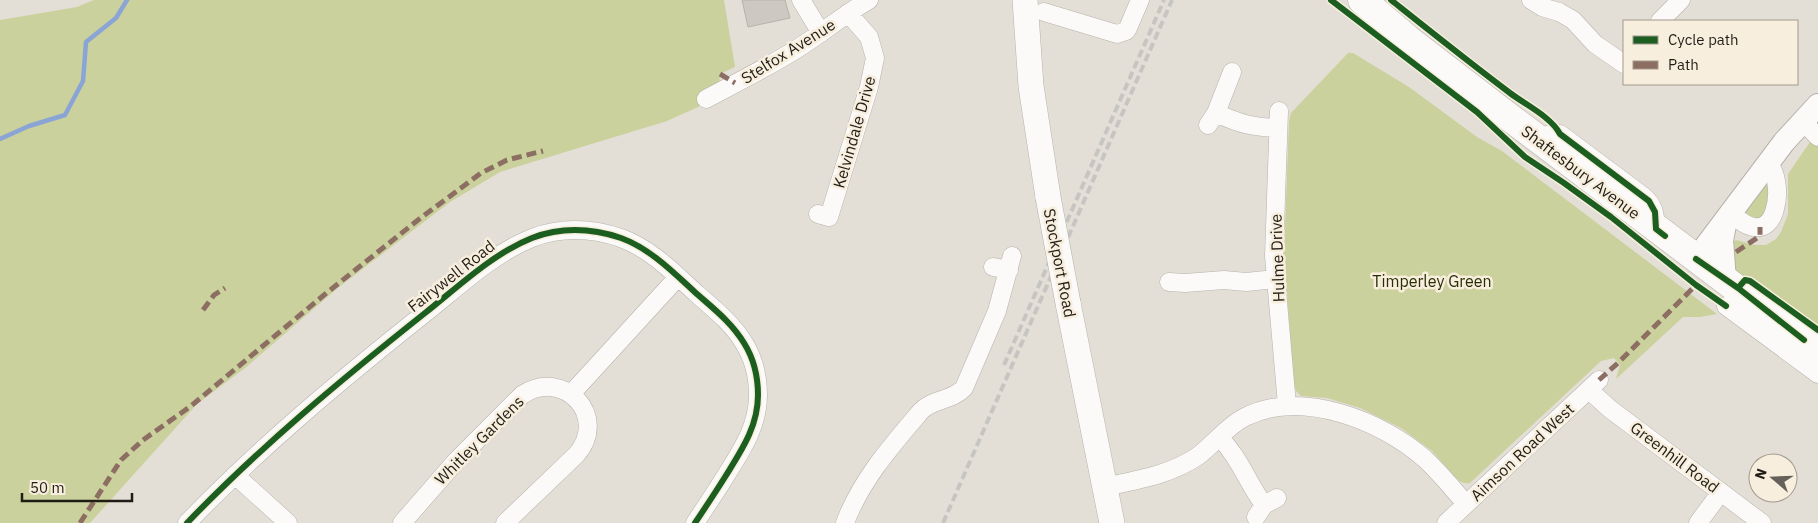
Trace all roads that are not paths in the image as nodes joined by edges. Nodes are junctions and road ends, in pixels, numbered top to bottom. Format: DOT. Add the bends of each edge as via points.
graph roads {
  1 [pos="801,0"];
  2 [pos="868,0"];
  3 [pos="1140,0"];
  4 [pos="1362,0"];
  5 [pos="1530,0"];
  6 [pos="1681,0"];
  7 [pos="1034,6"];
  8 [pos="848,13"];
  9 [pos="1661,20"];
  10 [pos="821,33"];
  11 [pos="1623,61"];
  12 [pos="1232,72"];
  13 [pos="706,99"];
  14 [pos="1818,105"];
  15 [pos="1802,121"];
  16 [pos="1818,137"];
  17 [pos="1768,163"];
  18 [pos="818,214"];
  19 [pos="1728,216"];
  20 [pos="1696,259"];
  21 [pos="1005,264"];
  22 [pos="678,278"];
  23 [pos="1276,279"];
  24 [pos="1168,282"];
  25 [pos="1726,293"];
  26 [pos="1805,348"];
  27 [pos="1818,374"];
  28 [pos="1594,385"];
  29 [pos="571,394"];
  30 [pos="1287,405"];
  31 [pos="1219,437"];
  32 [pos="235,475"];
  33 [pos="1104,487"];
  34 [pos="1721,492"];
  35 [pos="1466,504"];
  36 [pos="1266,507"];
  37 [pos="187,523"];
  38 [pos="288,523"];
  39 [pos="402,523"];
  40 [pos="505,523"];
  41 [pos="695,523"];
  42 [pos="845,523"];
  43 [pos="1112,523"];
  44 [pos="1446,523"];
  45 [pos="1698,523"];
  46 [pos="1762,523"];
  1 -- 10 [label="street"];
  2 -- 8 [label="street, Stelfox Avenue"];
  3 -- 7 [label="street" via="1126,31 1117,34"];
  4 -- 20 [label="highway, Shaftesbury Avenue" via="1409,40"];
  5 -- 11 [label="street" via="1572,20 1595,44"];
  6 -- 9 [label="street"];
  7 -- 33 [label="main road, Stockport Road, bridge" via="1032,86 1048,197"];
  8 -- 10 [label="street, Stelfox Avenue"];
  8 -- 18 [label="street, Kelvindale Drive" via="869,37 875,58 828,217"];
  10 -- 13 [label="street, Stelfox Avenue"];
  12 -- 23 [label="street, Hulme Drive" via="1212,119 1259,127 1278,119"];
  14 -- 15 [label="street"];
  15 -- 16 [label="street"];
  15 -- 17 [label="street"];
  17 -- 19 [label="street"];
  17 -- 19 [label="street" via="1778,191 1769,221 1754,227"];
  19 -- 20 [label="street"];
  19 -- 25 [label="street" via="1722,240"];
  20 -- 25 [label="highway, Shaftesbury Avenue"];
  21 -- 42 [label="street" via="998,311 964,388 921,411 875,467"];
  22 -- 29 [label="street"];
  22 -- 32 [label="street, Fairywell Road" via="638,246 604,233 564,231 544,234 522,243 493,260 407,328"];
  22 -- 41 [label="street, Fairywell Road" via="739,335 755,367 758,387 757,410 750,435"];
  23 -- 24 [label="street"];
  23 -- 30 [label="street, Hulme Drive"];
  25 -- 26 [label="highway, Shaftesbury Avenue"];
  26 -- 27 [label="street, Shaftesbury Avenue"];
  28 -- 34 [label="street, Greenhill Road" via="1610,409"];
  28 -- 35 [label="street, Aimson Road West"];
  29 -- 39 [label="street, Whitley Gardens" via="544,386 522,395 457,460"];
  29 -- 40 [label="street" via="587,419 588,428 582,446"];
  30 -- 31 [label="street" via="1249,416"];
  30 -- 35 [label="street" via="1336,411 1382,431 1424,459"];
  31 -- 33 [label="street" via="1174,469"];
  31 -- 36 [label="street" via="1240,461"];
  32 -- 37 [label="street, Fairywell Road"];
  32 -- 38 [label="street"];
  33 -- 43 [label="main road, Stockport Road"];
  34 -- 45 [label="street"];
  34 -- 46 [label="street, Greenhill Road"];
  35 -- 44 [label="street, Aimson Road West"];
}
